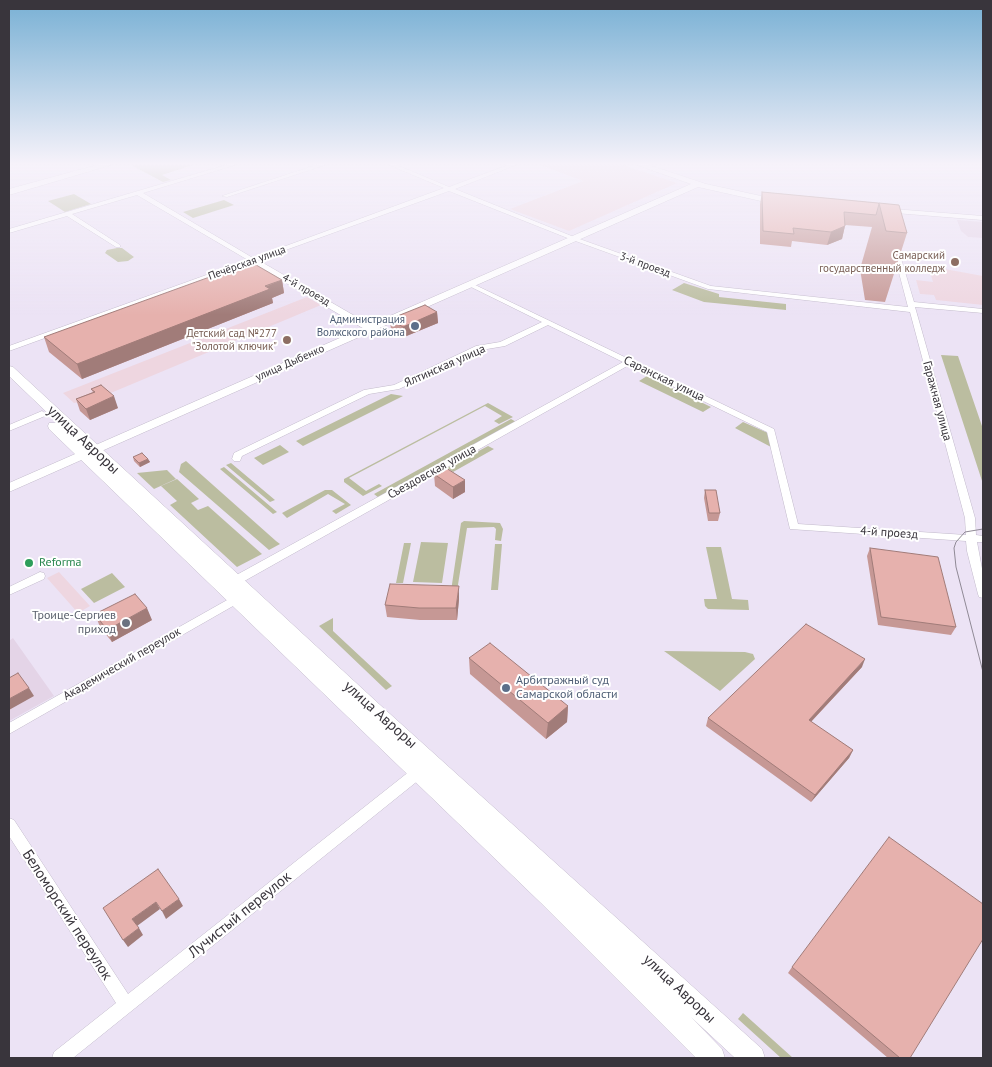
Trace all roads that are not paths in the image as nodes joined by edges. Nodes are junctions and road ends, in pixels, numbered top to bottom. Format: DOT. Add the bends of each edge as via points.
graph roads {
  1 [pos="65,215"];
  2 [pos="69,215"];
  3 [pos="176,215"];
  4 [pos="378,215"];
  5 [pos="513,215"];
  6 [pos="613,215"];
  7 [pos="630,215"];
  8 [pos="886,215"];
  9 [pos="944,215"];
  10 [pos="983,218"];
  11 [pos="888,220"];
  12 [pos="9,231"];
  13 [pos="892,232"];
  14 [pos="572,238"];
  15 [pos="118,246"];
  16 [pos="254,260"];
  17 [pos="469,284"];
  18 [pos="911,307"];
  19 [pos="983,311"];
  20 [pos="548,322"];
  21 [pos="369,328"];
  22 [pos="9,349"];
  23 [pos="628,362"];
  24 [pos="9,370"];
  25 [pos="9,384"];
  26 [pos="42,414"];
  27 [pos="9,428"];
  28 [pos="89,452"];
  29 [pos="237,459"];
  30 [pos="9,488"];
  31 [pos="794,527"];
  32 [pos="972,538"];
  33 [pos="983,539"];
  34 [pos="40,576"];
  35 [pos="235,590"];
  36 [pos="9,591"];
  37 [pos="983,594"];
  38 [pos="9,729"];
  39 [pos="420,771"];
  40 [pos="9,824"];
  41 [pos="126,1006"];
  42 [pos="60,1058"];
  43 [pos="713,1058"];
  44 [pos="753,1058"];
  1 -- 12 [label="street"];
  2 -- 15 [label="street"];
  3 -- 16 [label="street, 4-й проезд"];
  4 -- 16 [label="street, Печёрская улица"];
  5 -- 14 [label="street, 3-й проезд"];
  6 -- 14 [label="main road, улица Дыбенко" via="577,231"];
  7 -- 14 [label="main road, улица Дыбенко"];
  8 -- 11 [label="street"];
  9 -- 10 [label="main road"];
  13 -- 18 [label="street, Гаражная улица"];
  14 -- 17 [label="main road, улица Дыбенко"];
  14 -- 18 [label="street, 3-й проезд" via="710,288"];
  16 -- 21 [label="street, 4-й проезд"];
  16 -- 22 [label="street, Печёрская улица"];
  17 -- 20 [label="street, Саранская улица"];
  17 -- 21 [label="main road, улица Дыбенко"];
  18 -- 19 [label="street, 3-й проезд"];
  18 -- 32 [label="street, Гаражная улица" via="970,518"];
  20 -- 23 [label="street, Саранская улица"];
  20 -- 29 [label="street, Ялтинская улица" via="502,344 479,348 396,388 366,392 237,455"];
  21 -- 28 [label="main road, улица Дыбенко"];
  23 -- 31 [label="street, Саранская улица" via="771,431"];
  23 -- 35 [label="street, Съездовская улица"];
  24 -- 28 [label="main road, улица Авроры"];
  25 -- 26 [label="main road, улица Авроры"];
  26 -- 27 [label="street"];
  26 -- 28 [label="main road, улица Авроры"];
  28 -- 30 [label="main road, улица Дыбенко"];
  28 -- 35 [label="main road, улица Авроры"];
  31 -- 32 [label="street, 4-й проезд"];
  32 -- 33 [label="street, 4-й проезд"];
  32 -- 37 [label="street, Гаражная улица" via="972,551"];
  34 -- 36 [label="street"];
  35 -- 38 [label="street, Академический переулок"];
  35 -- 39 [label="main road, улица Авроры"];
  35 -- 44 [label="main road, улица Авроры"];
  39 -- 41 [label="street, Лучистый переулок"];
  39 -- 43 [label="main road, улица Авроры" via="678,1020"];
  40 -- 41 [label="street, Беломорский переулок"];
  41 -- 42 [label="street, Лучистый переулок"];
}
